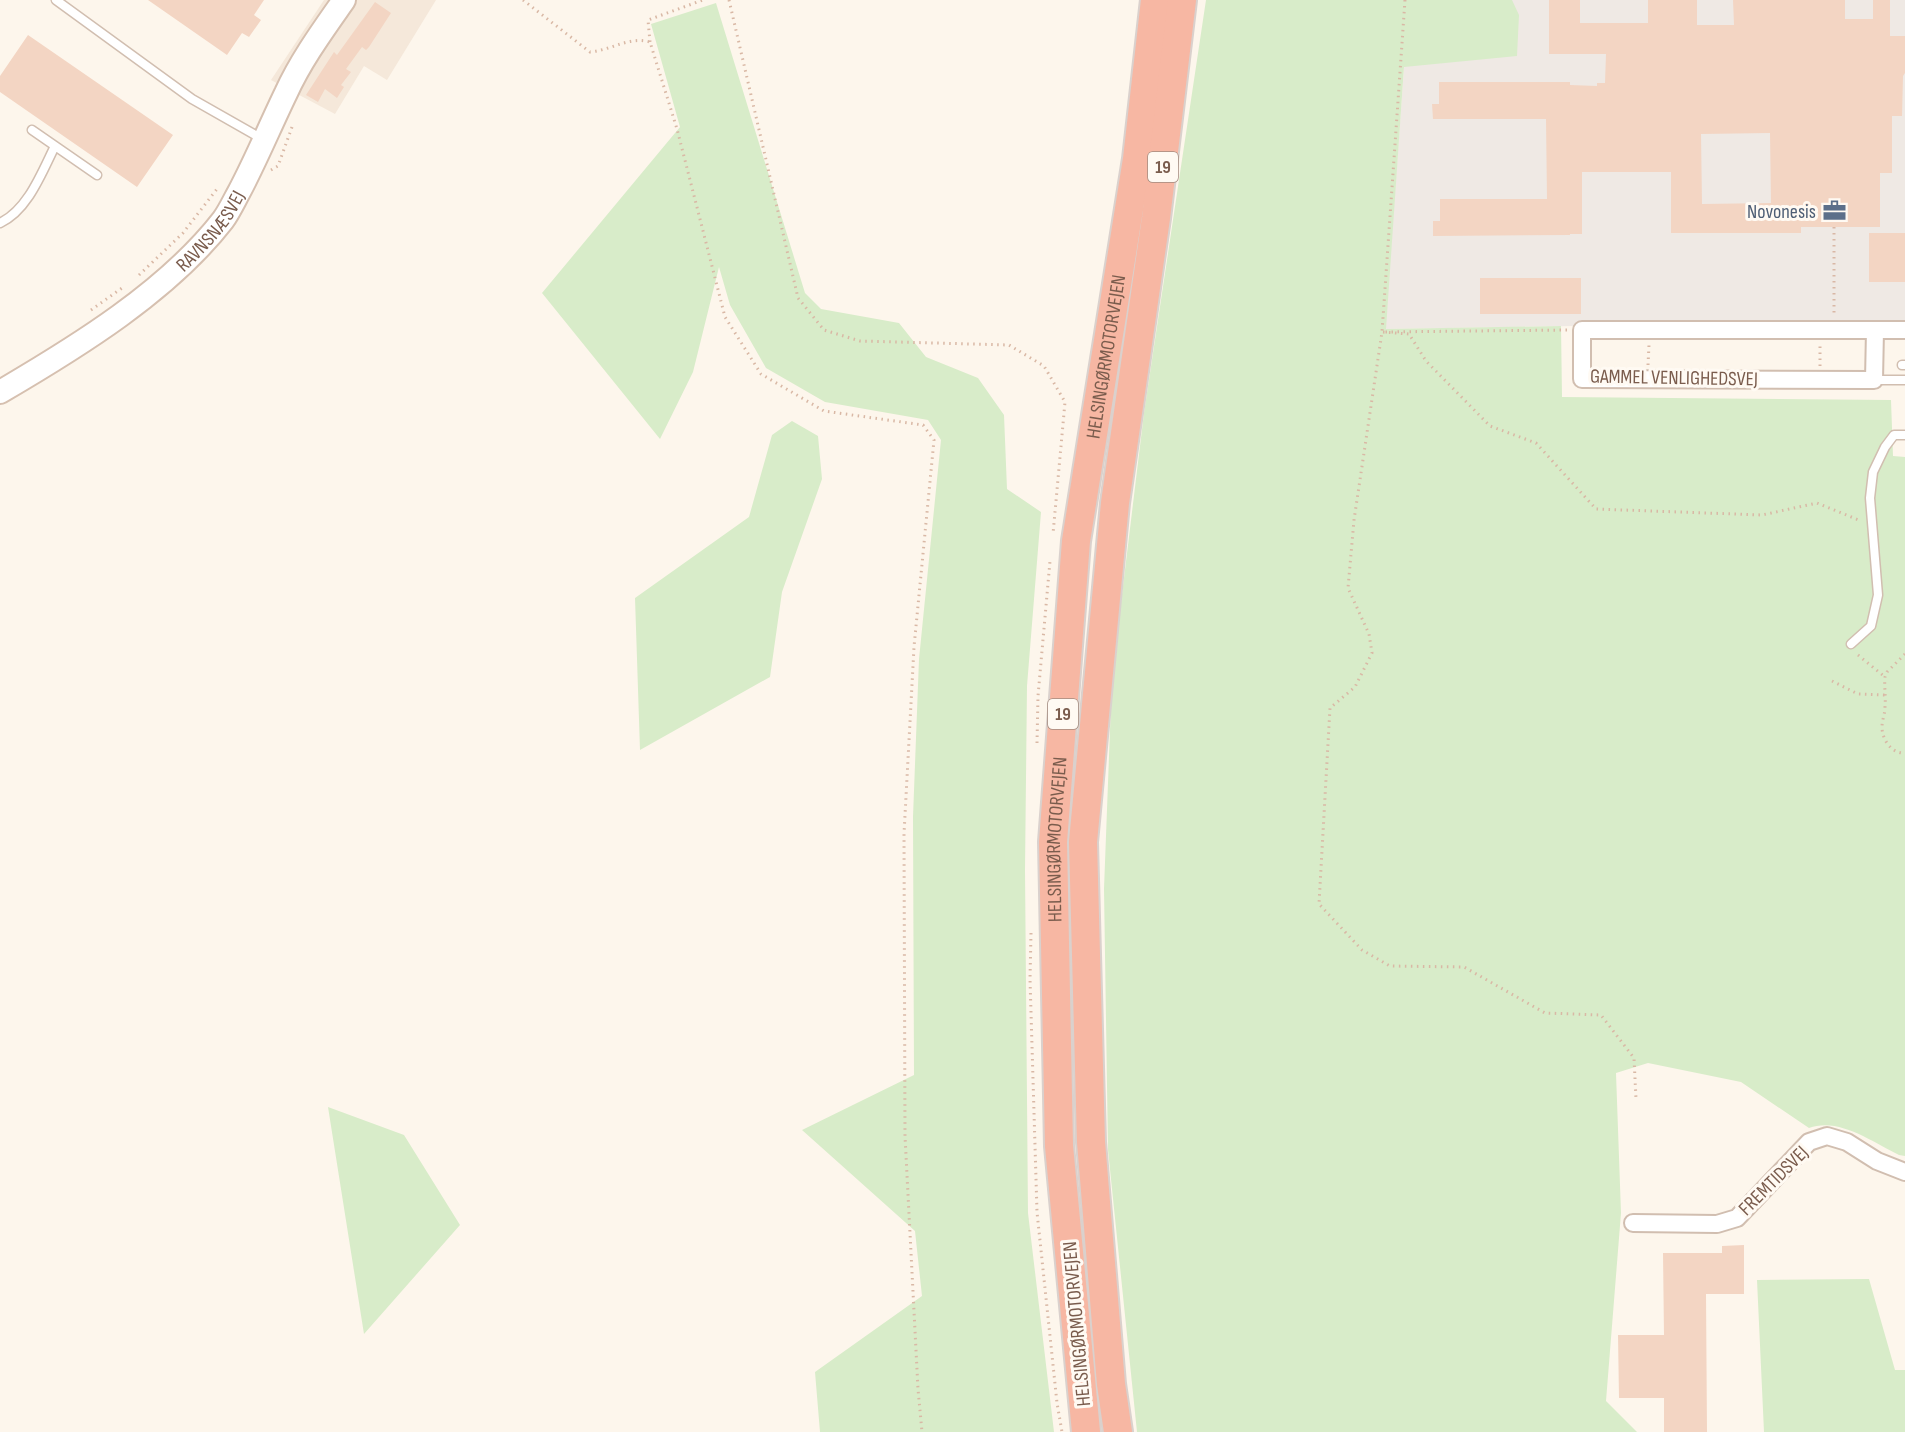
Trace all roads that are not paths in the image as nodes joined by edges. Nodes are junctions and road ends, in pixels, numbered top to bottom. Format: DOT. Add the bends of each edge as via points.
graph roads {
  1 [pos="56,0"];
  2 [pos="344,0"];
  3 [pos="1155,0"];
  4 [pos="1182,0"];
  5 [pos="32,130"];
  6 [pos="265,141"];
  7 [pos="56,146"];
  8 [pos="97,175"];
  9 [pos="0,223"];
  10 [pos="1875,330"];
  11 [pos="1905,330"];
  12 [pos="1874,380"];
  13 [pos="1905,380"];
  14 [pos="0,393"];
  15 [pos="1905,435"];
  16 [pos="1851,645"];
  17 [pos="1905,1172"];
  18 [pos="1633,1223"];
  19 [pos="1086,1432"];
  20 [pos="1118,1432"];
  1 -- 6 [label="lane" via="192,99"];
  2 -- 6 [label="main road, RAVNSNÆSVEJ" via="304,59"];
  3 -- 19 [label="highway, HELSINGØRMOTORVEJEN / 19" via="1137,159 1076,541 1053,842 1059,1146"];
  4 -- 20 [label="highway, HELSINGØRMOTORVEJEN / 19" via="1156,218 1115,503 1083,842 1091,1142"];
  5 -- 7 [label="lane"];
  6 -- 14 [label="main road, RAVNSNÆSVEJ" via="224,219 180,268 123,312"];
  7 -- 8 [label="lane"];
  7 -- 9 [label="lane" via="32,190 11,218"];
  10 -- 11 [label="street"];
  10 -- 12 [label="street"];
  10 -- 12 [label="street, GAMMEL VENLIGHEDSVEJ" via="1582,330 1582,379"];
  12 -- 13 [label="lane"];
  15 -- 16 [label="lane" via="1894,435 1873,472 1871,525 1878,595 1871,626"];
  17 -- 18 [label="street, FREMTIDSVEJ" via="1877,1161 1847,1142 1827,1137 1809,1142 1737,1218 1717,1224"];
}
